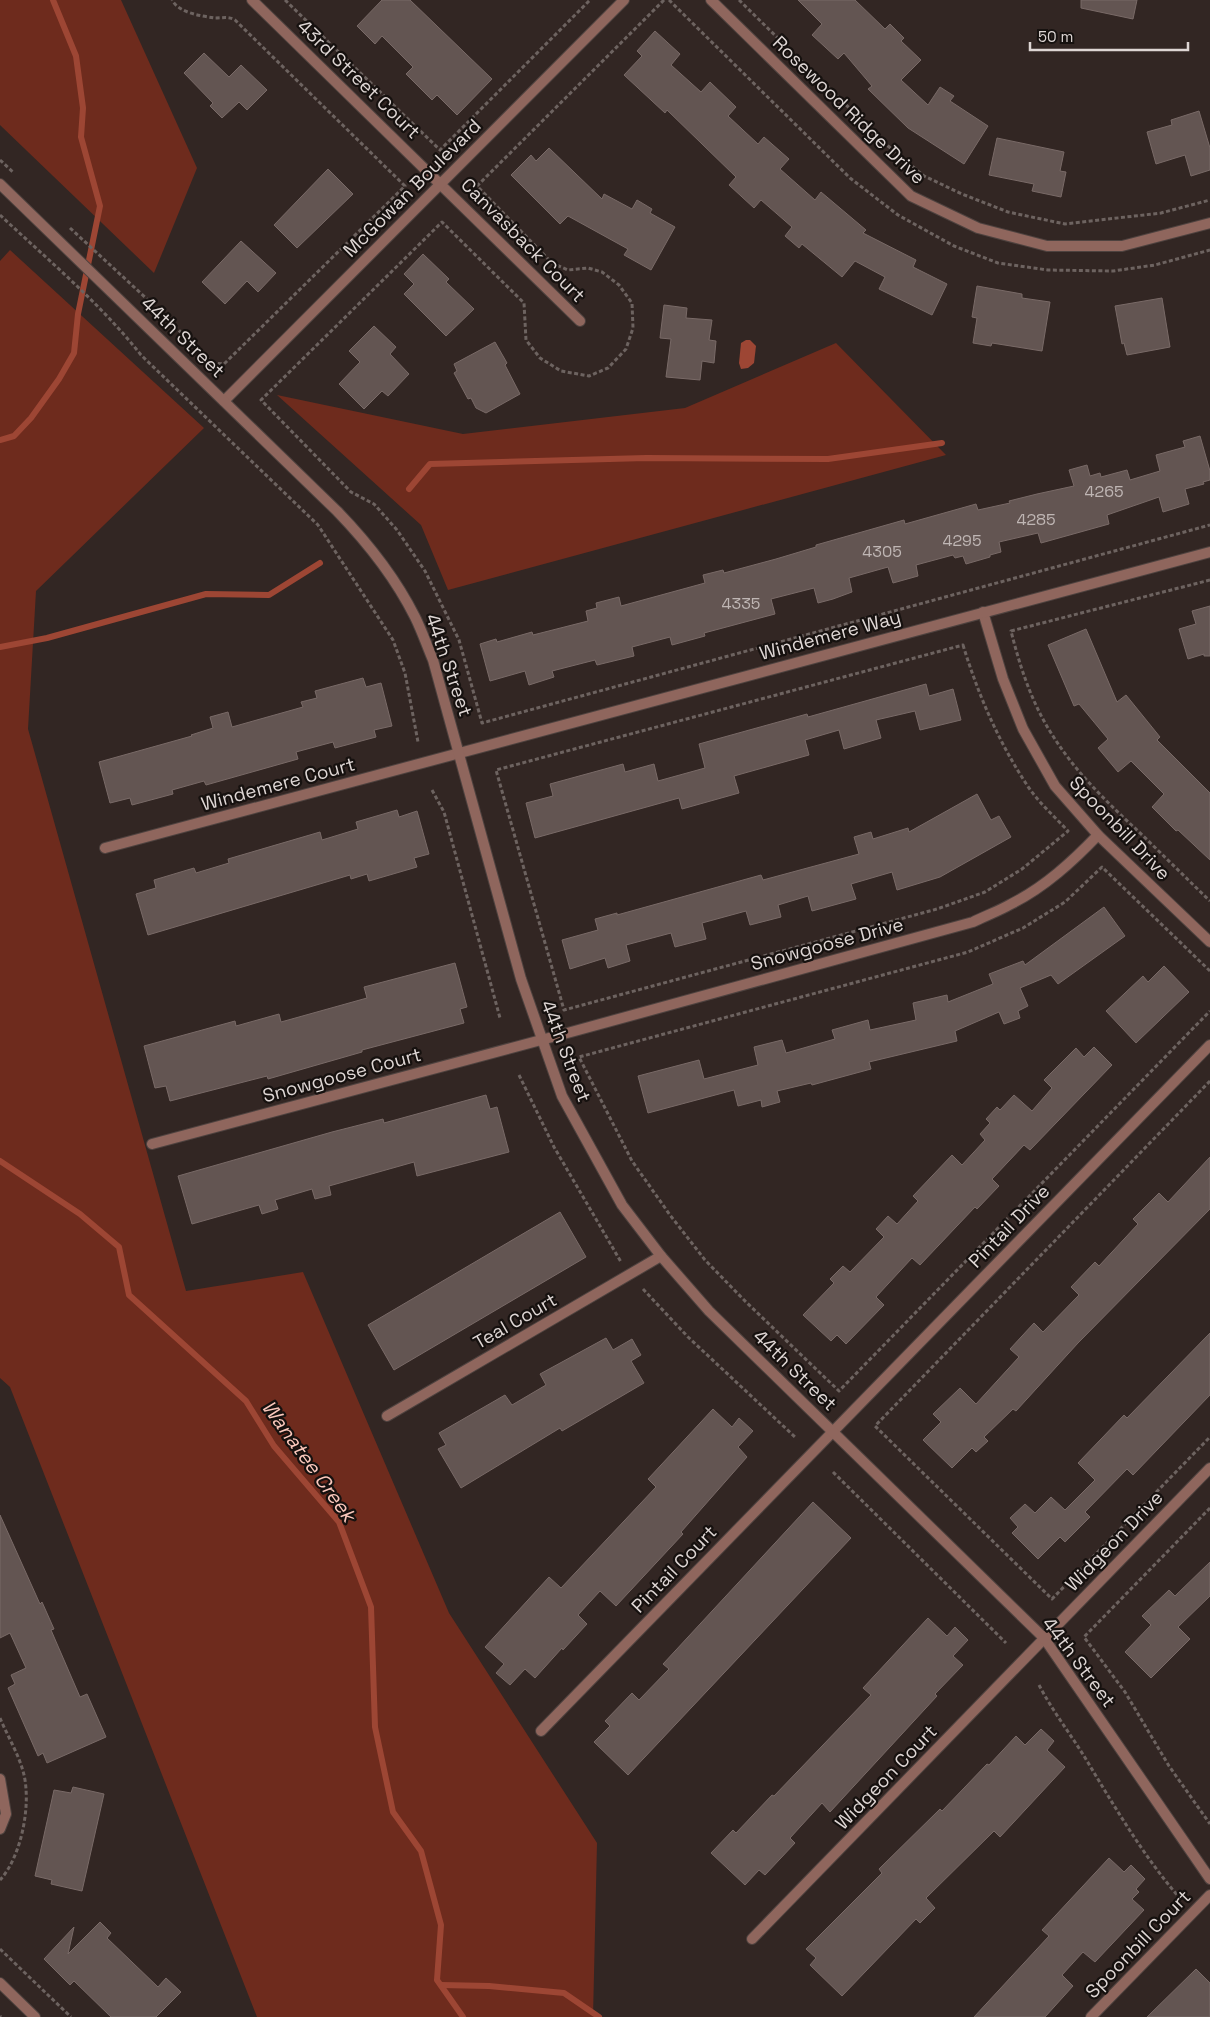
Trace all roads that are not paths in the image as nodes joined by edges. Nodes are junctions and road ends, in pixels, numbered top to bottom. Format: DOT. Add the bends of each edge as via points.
graph roads {
  1 [pos="252,0"];
  2 [pos="624,0"];
  3 [pos="711,0"];
  4 [pos="0,184"];
  5 [pos="442,184"];
  6 [pos="1210,223"];
  7 [pos="580,321"];
  8 [pos="224,401"];
  9 [pos="1210,552"];
  10 [pos="983,612"];
  11 [pos="460,754"];
  12 [pos="1098,834"];
  13 [pos="105,848"];
  14 [pos="1210,942"];
  15 [pos="541,1040"];
  16 [pos="1210,1045"];
  17 [pos="152,1144"];
  18 [pos="661,1256"];
  19 [pos="387,1416"];
  20 [pos="833,1431"];
  21 [pos="1210,1468"];
  22 [pos="1044,1638"];
  23 [pos="541,1730"];
  24 [pos="0,1779"];
  25 [pos="0,1829"];
  26 [pos="1210,1879"];
  27 [pos="1210,1896"];
  28 [pos="752,1939"];
  29 [pos="0,1983"];
  30 [pos="35,2017"];
  31 [pos="1091,2017"];
  1 -- 5 [label="street, 43rd Street Court"];
  2 -- 5 [label="street, McGowan Boulevard"];
  3 -- 6 [label="street, Rosewood Ridge Drive" via="911,196 978,228 1047,246 1122,246"];
  4 -- 8 [label="street, 44th Street"];
  5 -- 7 [label="street, Canvasback Court"];
  5 -- 8 [label="street, McGowan Boulevard"];
  8 -- 11 [label="street, 44th Street" via="344,517 391,576 415,617 433,660"];
  9 -- 10 [label="street, Windemere Way"];
  10 -- 11 [label="street, Windemere Way"];
  10 -- 12 [label="street, Spoonbill Drive" via="1022,729 1055,786"];
  11 -- 13 [label="street, Windemere Court"];
  11 -- 15 [label="street, 44th Street" via="521,979"];
  12 -- 14 [label="street, Spoonbill Drive"];
  12 -- 15 [label="street, Snowgoose Drive" via="1074,860 1043,884 1012,904 972,922"];
  15 -- 17 [label="street, Snowgoose Court"];
  15 -- 18 [label="street, 44th Street" via="562,1096 590,1150 622,1205"];
  16 -- 20 [label="street, Pintail Drive"];
  18 -- 19 [label="street, Teal Court"];
  18 -- 20 [label="street, 44th Street" via="710,1311"];
  20 -- 22 [label="street, 44th Street"];
  20 -- 23 [label="street, Pintail Court"];
  21 -- 22 [label="street, Widgeon Drive"];
  22 -- 26 [label="street, 44th Street"];
  22 -- 28 [label="street, Widgeon Court"];
  24 -- 25 [label="street" via="6,1814"];
  27 -- 31 [label="street, Spoonbill Court"];
  29 -- 30 [label="street"];
}
